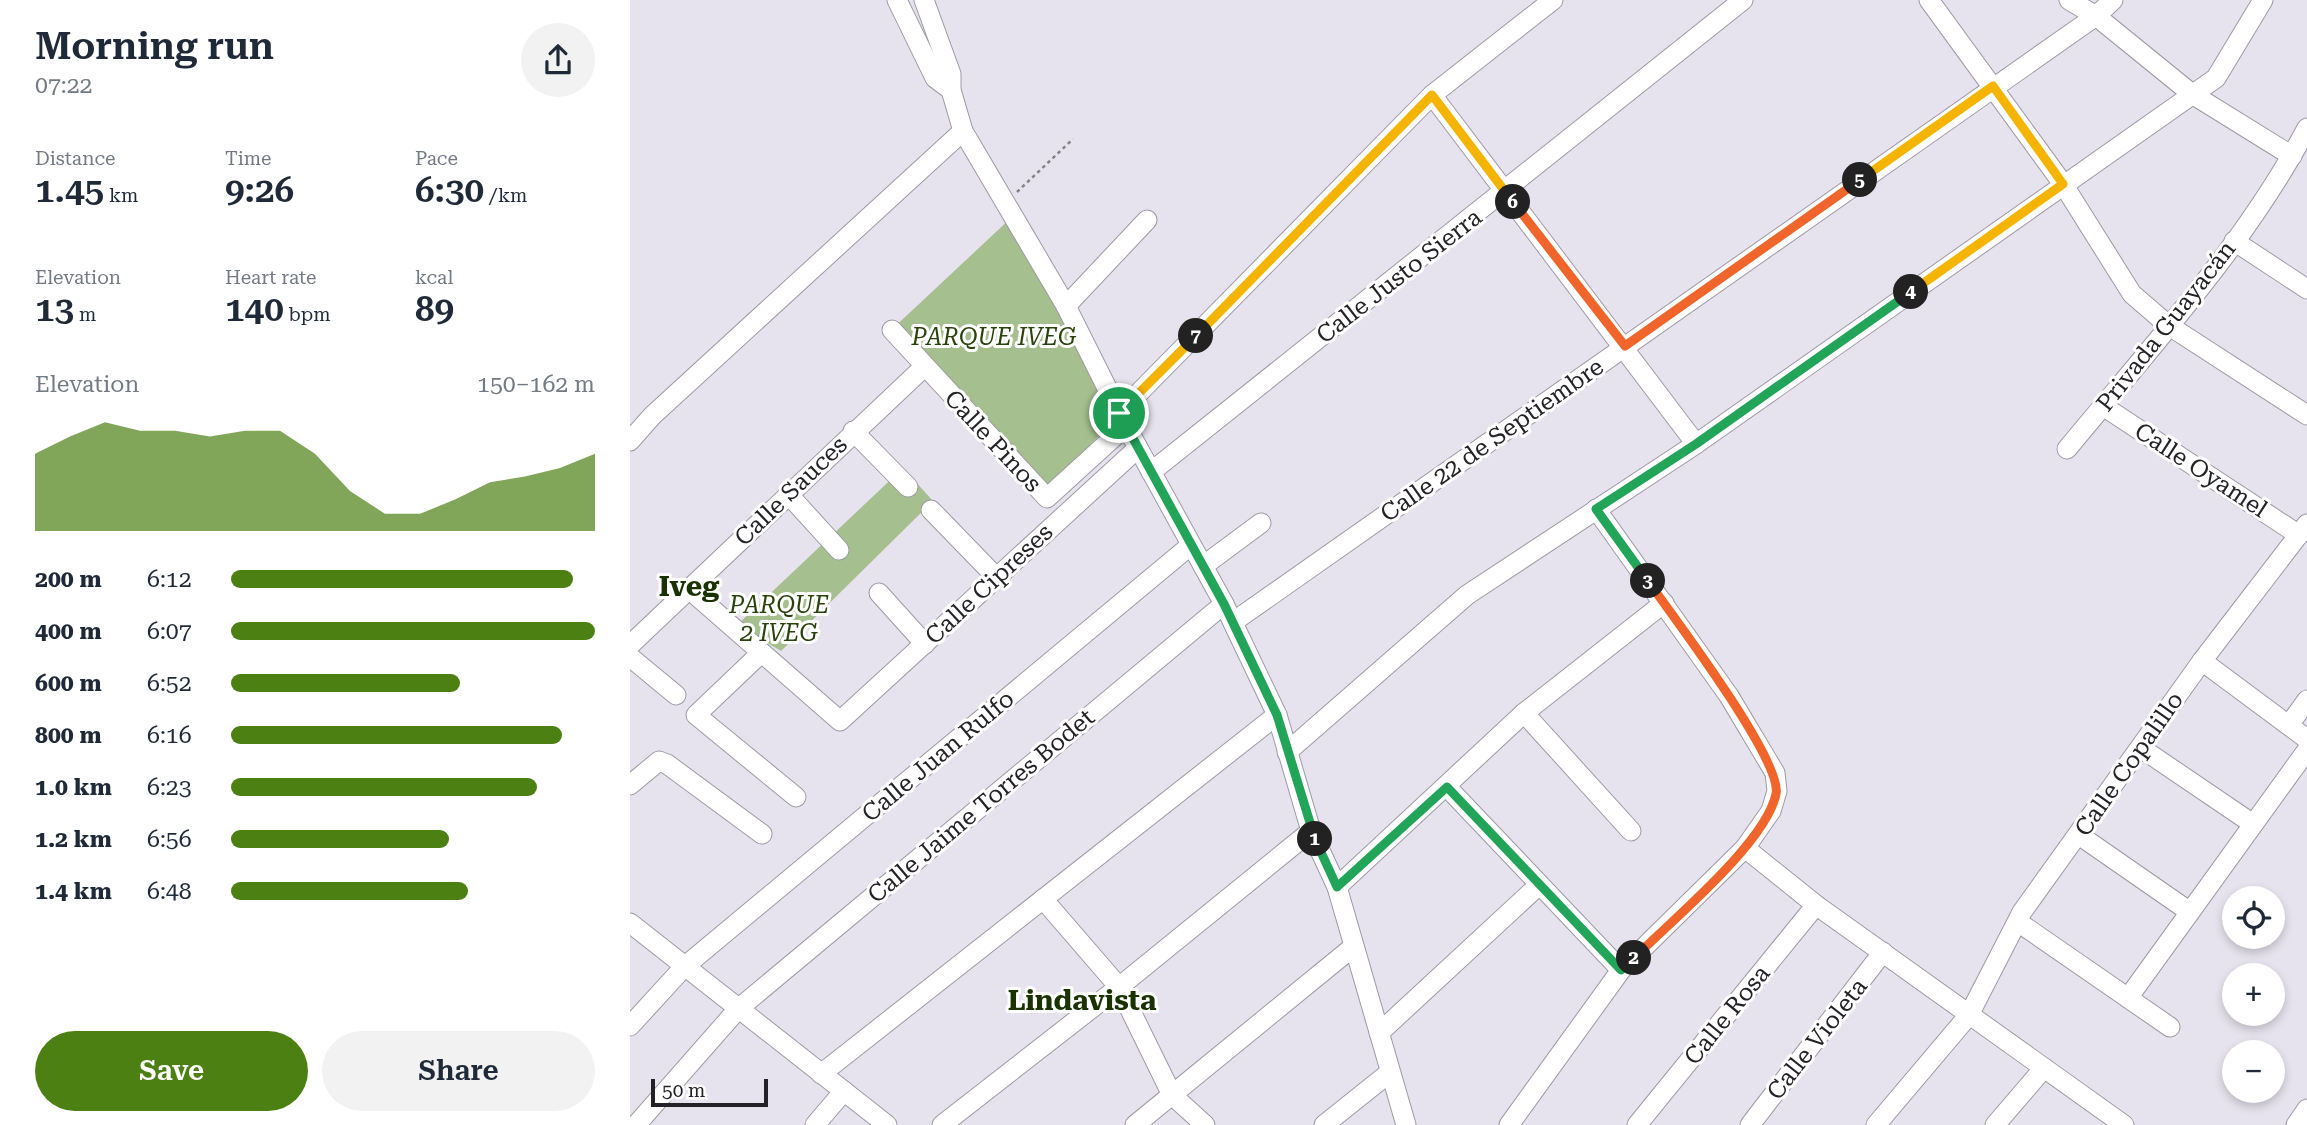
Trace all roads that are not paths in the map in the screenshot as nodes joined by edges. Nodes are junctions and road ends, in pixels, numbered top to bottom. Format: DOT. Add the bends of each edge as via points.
graph roads {
  1 [pos="897,0"];
  2 [pos="924,0"];
  3 [pos="1553,0"];
  4 [pos="1743,0"];
  5 [pos="1929,0"];
  6 [pos="2069,0"];
  7 [pos="2113,0"];
  8 [pos="2263,0"];
  9 [pos="2096,16"];
  10 [pos="1993,86"];
  11 [pos="951,90"];
  12 [pos="2192,94"];
  13 [pos="1432,95"];
  14 [pos="2307,128"];
  15 [pos="963,131"];
  16 [pos="2292,156"];
  17 [pos="2063,184"];
  18 [pos="1505,192"];
  19 [pos="1147,220"];
  20 [pos="2234,241"];
  21 [pos="2307,289"];
  22 [pos="1066,306"];
  23 [pos="2168,325"];
  24 [pos="892,330"];
  25 [pos="1625,346"];
  26 [pos="924,367"];
  27 [pos="2103,406"];
  28 [pos="2307,415"];
  29 [pos="1123,420"];
  30 [pos="853,431"];
  31 [pos="630,441"];
  32 [pos="1696,444"];
  33 [pos="1138,448"];
  34 [pos="2067,449"];
  35 [pos="1152,472"];
  36 [pos="908,487"];
  37 [pos="788,494"];
  38 [pos="1596,509"];
  39 [pos="931,510"];
  40 [pos="1261,523"];
  41 [pos="2303,530"];
  42 [pos="1191,545"];
  43 [pos="839,550"];
  44 [pos="1203,566"];
  45 [pos="996,577"];
  46 [pos="689,589"];
  47 [pos="879,593"];
  48 [pos="1664,603"];
  49 [pos="1224,604"];
  50 [pos="1233,622"];
  51 [pos="630,645"];
  52 [pos="925,645"];
  53 [pos="761,653"];
  54 [pos="630,657"];
  55 [pos="2202,661"];
  56 [pos="676,695"];
  57 [pos="2307,701"];
  58 [pos="1524,713"];
  59 [pos="1277,715"];
  60 [pos="2289,724"];
  61 [pos="2307,738"];
  62 [pos="2141,748"];
  63 [pos="2307,750"];
  64 [pos="1287,752"];
  65 [pos="630,785"];
  66 [pos="1447,787"];
  67 [pos="796,797"];
  68 [pos="2253,824"];
  69 [pos="1311,831"];
  70 [pos="1631,831"];
  71 [pos="762,834"];
  72 [pos="2079,835"];
  73 [pos="1745,848"];
  74 [pos="1539,885"];
  75 [pos="1337,887"];
  76 [pos="1043,899"];
  77 [pos="1816,905"];
  78 [pos="2190,912"];
  79 [pos="2018,922"];
  80 [pos="630,923"];
  81 [pos="1353,947"];
  82 [pos="1883,952"];
  83 [pos="684,967"];
  84 [pos="1621,970"];
  85 [pos="1119,987"];
  86 [pos="2129,998"];
  87 [pos="738,1009"];
  88 [pos="1969,1014"];
  89 [pos="630,1026"];
  90 [pos="2170,1027"];
  91 [pos="1378,1033"];
  92 [pos="2044,1069"];
  93 [pos="1390,1073"];
  94 [pos="821,1074"];
  95 [pos="845,1091"];
  96 [pos="1172,1095"];
  97 [pos="2307,1109"];
  98 [pos="636,1125"];
  99 [pos="816,1125"];
  100 [pos="887,1125"];
  101 [pos="942,1125"];
  102 [pos="1135,1125"];
  103 [pos="1205,1125"];
  104 [pos="1324,1125"];
  105 [pos="1406,1125"];
  106 [pos="1509,1125"];
  107 [pos="1637,1125"];
  108 [pos="1750,1125"];
  109 [pos="1876,1125"];
  110 [pos="1995,1125"];
  111 [pos="2124,1125"];
  112 [pos="2296,1125"];
  1 -- 11 [label="street" via="935,78"];
  2 -- 11 [label="street" via="951,74"];
  3 -- 13 [label="street"];
  4 -- 18 [label="street, Calle Justo Sierra"];
  5 -- 10 [label="street"];
  6 -- 9 [label="street"];
  7 -- 9 [label="street, Calle 22 de Septiembre"];
  8 -- 12 [label="street" via="2216,78"];
  9 -- 10 [label="street, Calle 22 de Septiembre"];
  9 -- 12 [label="street"];
  10 -- 17 [label="street"];
  10 -- 25 [label="street, Calle 22 de Septiembre"];
  11 -- 15 [label="street"];
  12 -- 16 [label="street"];
  12 -- 17 [label="street"];
  13 -- 18 [label="street"];
  13 -- 29 [label="street"];
  14 -- 16 [label="street, Privada Guayacán"];
  15 -- 22 [label="street"];
  15 -- 31 [label="street"];
  16 -- 20 [label="street, Privada Guayacán"];
  17 -- 23 [label="street" via="2132,294"];
  17 -- 32 [label="street"];
  18 -- 25 [label="street"];
  18 -- 35 [label="street, Calle Justo Sierra"];
  19 -- 22 [label="street"];
  20 -- 21 [label="street"];
  20 -- 23 [label="street, Privada Guayacán"];
  22 -- 29 [label="street"];
  23 -- 27 [label="street, Privada Guayacán"];
  23 -- 28 [label="street"];
  24 -- 26 [label="street"];
  25 -- 32 [label="street"];
  25 -- 50 [label="street, Calle 22 de Septiembre"];
  26 -- 29 [label="street, Calle Pinos" via="1047,498"];
  26 -- 30 [label="street, Calle Sauces"];
  27 -- 34 [label="street, Privada Guayacán"];
  27 -- 41 [label="street, Calle Oyamel"];
  29 -- 33 [label="street"];
  30 -- 36 [label="street"];
  30 -- 37 [label="street, Calle Sauces"];
  32 -- 38 [label="street"];
  33 -- 35 [label="street"];
  33 -- 45 [label="street, Calle Cipreses"];
  35 -- 42 [label="street"];
  37 -- 43 [label="street"];
  37 -- 46 [label="street, Calle Sauces"];
  38 -- 48 [label="street"];
  38 -- 64 [label="street" via="1467,595"];
  39 -- 45 [label="street"];
  40 -- 44 [label="street"];
  41 -- 55 [label="street, Calle Copalillo"];
  42 -- 44 [label="street"];
  42 -- 83 [label="street, Calle Juan Rulfo"];
  44 -- 49 [label="street"];
  45 -- 52 [label="street, Calle Cipreses"];
  46 -- 51 [label="street, Calle Sauces"];
  46 -- 53 [label="street"];
  47 -- 52 [label="street"];
  48 -- 58 [label="street"];
  48 -- 73 [label="street" via="1774,773 1777,791 1771,811"];
  49 -- 50 [label="street"];
  49 -- 87 [label="street, Calle Jaime Torres Bodet"];
  50 -- 59 [label="street"];
  52 -- 53 [label="street, Calle Cipreses" via="840,720"];
  53 -- 67 [label="street" via="696,715"];
  54 -- 56 [label="street"];
  55 -- 60 [label="street"];
  55 -- 62 [label="street, Calle Copalillo"];
  57 -- 60 [label="street"];
  58 -- 66 [label="street"];
  58 -- 70 [label="street"];
  59 -- 64 [label="street"];
  59 -- 76 [label="street"];
  60 -- 61 [label="street"];
  62 -- 68 [label="street"];
  62 -- 72 [label="street, Calle Copalillo"];
  63 -- 68 [label="street"];
  64 -- 69 [label="street"];
  65 -- 71 [label="street" via="659,761"];
  66 -- 74 [label="street"];
  66 -- 75 [label="street"];
  68 -- 78 [label="street"];
  69 -- 75 [label="street"];
  69 -- 85 [label="street"];
  72 -- 78 [label="street"];
  72 -- 79 [label="street, Calle Copalillo"];
  73 -- 77 [label="street"];
  73 -- 84 [label="street"];
  74 -- 84 [label="street"];
  74 -- 91 [label="street"];
  75 -- 81 [label="street"];
  76 -- 85 [label="street"];
  76 -- 94 [label="street"];
  77 -- 82 [label="street"];
  77 -- 107 [label="street, Calle Rosa"];
  78 -- 86 [label="street"];
  79 -- 86 [label="street"];
  79 -- 88 [label="street, Calle Copalillo"];
  80 -- 83 [label="street"];
  81 -- 91 [label="street"];
  81 -- 96 [label="street"];
  82 -- 88 [label="street"];
  82 -- 108 [label="street, Calle Violeta"];
  83 -- 87 [label="street"];
  83 -- 89 [label="street, Calle Juan Rulfo"];
  84 -- 106 [label="street"];
  85 -- 96 [label="street"];
  85 -- 101 [label="street"];
  86 -- 90 [label="street"];
  87 -- 94 [label="street"];
  87 -- 98 [label="street, Calle Jaime Torres Bodet"];
  88 -- 92 [label="street"];
  88 -- 109 [label="street, Calle Copalillo"];
  91 -- 93 [label="street"];
  92 -- 110 [label="street"];
  92 -- 111 [label="street"];
  93 -- 104 [label="street"];
  93 -- 105 [label="street"];
  94 -- 95 [label="street"];
  95 -- 99 [label="street"];
  95 -- 100 [label="street"];
  96 -- 102 [label="street"];
  96 -- 103 [label="street"];
  97 -- 112 [label="street"];
}
